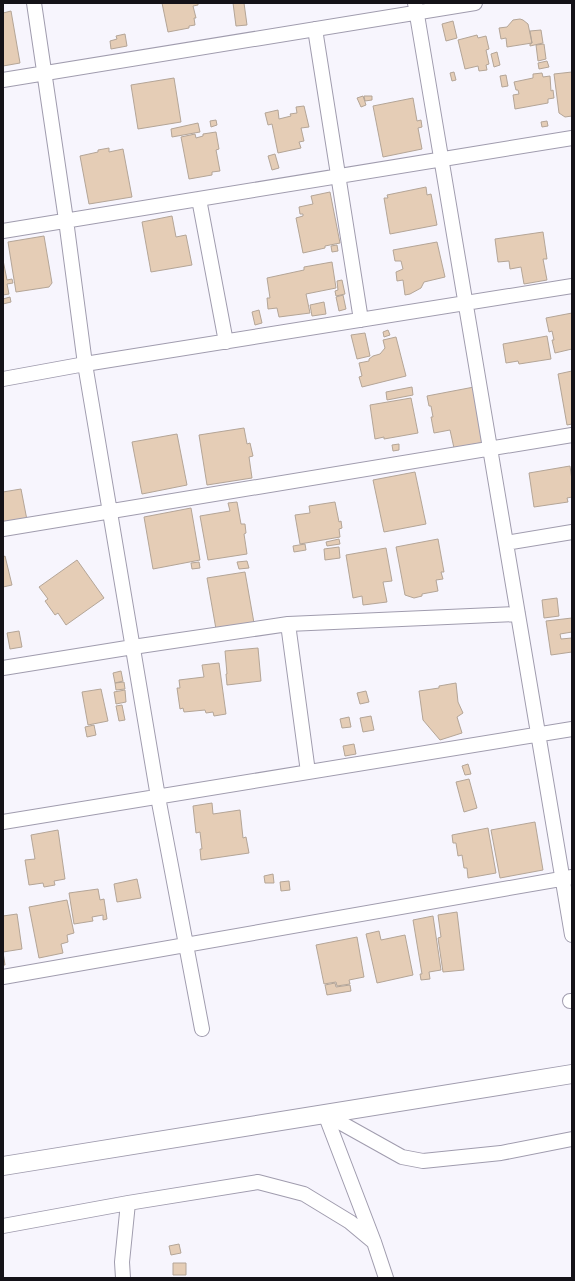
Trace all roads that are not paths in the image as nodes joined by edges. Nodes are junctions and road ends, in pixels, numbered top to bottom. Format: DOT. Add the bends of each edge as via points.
graph roads {
  1 [pos="34,3"];
  2 [pos="475,3"];
  3 [pos="416,8"];
  4 [pos="315,29"];
  5 [pos="45,73"];
  6 [pos="3,80"];
  7 [pos="572,138"];
  8 [pos="442,159"];
  9 [pos="338,176"];
  10 [pos="199,199"];
  11 [pos="66,220"];
  12 [pos="3,231"];
  13 [pos="572,286"];
  14 [pos="466,303"];
  15 [pos="361,320"];
  16 [pos="226,342"];
  17 [pos="85,364"];
  18 [pos="3,380"];
  19 [pos="572,435"];
  20 [pos="490,449"];
  21 [pos="110,511"];
  22 [pos="3,529"];
  23 [pos="572,532"];
  24 [pos="506,543"];
  25 [pos="518,614"];
  26 [pos="288,624"];
  27 [pos="132,647"];
  28 [pos="3,668"];
  29 [pos="572,729"];
  30 [pos="538,734"];
  31 [pos="308,772"];
  32 [pos="158,797"];
  33 [pos="3,822"];
  34 [pos="567,877"];
  35 [pos="572,934"];
  36 [pos="186,945"];
  37 [pos="3,977"];
  38 [pos="202,1028"];
  39 [pos="572,1074"];
  40 [pos="325,1114"];
  41 [pos="572,1139"];
  42 [pos="3,1166"];
  43 [pos="128,1203"];
  44 [pos="3,1226"];
  45 [pos="374,1242"];
  46 [pos="123,1278"];
  47 [pos="386,1278"];
  1 -- 5 [label="street"];
  2 -- 3 [label="street"];
  3 -- 4 [label="street"];
  3 -- 8 [label="street"];
  4 -- 5 [label="street"];
  4 -- 9 [label="street"];
  5 -- 6 [label="street"];
  5 -- 11 [label="street"];
  7 -- 8 [label="street"];
  8 -- 9 [label="street"];
  8 -- 14 [label="street"];
  9 -- 10 [label="street"];
  9 -- 15 [label="street"];
  10 -- 11 [label="street"];
  10 -- 16 [label="street"];
  11 -- 12 [label="street"];
  11 -- 17 [label="street"];
  13 -- 14 [label="street"];
  14 -- 15 [label="street"];
  14 -- 20 [label="street"];
  15 -- 16 [label="street"];
  16 -- 17 [label="street"];
  17 -- 18 [label="street"];
  17 -- 21 [label="street"];
  19 -- 20 [label="street"];
  20 -- 21 [label="street"];
  20 -- 24 [label="street"];
  21 -- 22 [label="street"];
  21 -- 27 [label="street"];
  23 -- 24 [label="street"];
  24 -- 25 [label="street"];
  25 -- 26 [label="street"];
  25 -- 30 [label="street"];
  26 -- 27 [label="street"];
  26 -- 31 [label="street"];
  27 -- 28 [label="street"];
  27 -- 32 [label="street"];
  29 -- 30 [label="street"];
  30 -- 31 [label="street"];
  30 -- 34 [label="street"];
  31 -- 32 [label="street"];
  32 -- 33 [label="street"];
  32 -- 36 [label="street"];
  34 -- 35 [label="street"];
  34 -- 36 [label="street"];
  36 -- 37 [label="street"];
  36 -- 38 [label="street"];
  39 -- 40 [label="street"];
  40 -- 41 [label="street" via="402,1157 423,1161 501,1153"];
  40 -- 42 [label="street"];
  40 -- 45 [label="street"];
  43 -- 44 [label="street"];
  43 -- 45 [label="street" via="258,1182 304,1194 350,1222"];
  43 -- 46 [label="street" via="122,1262"];
  45 -- 47 [label="street"];
}
